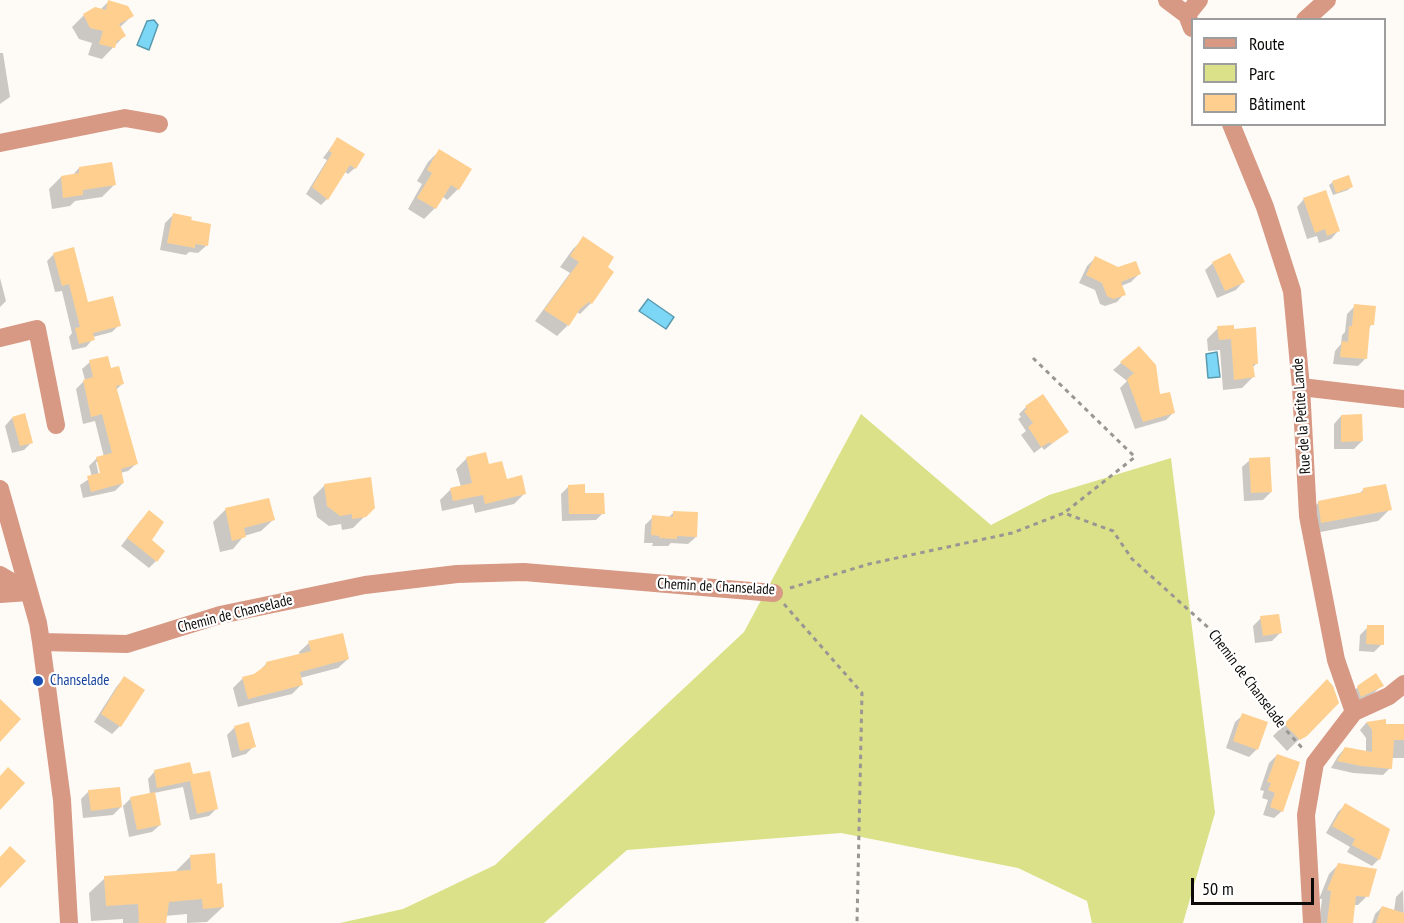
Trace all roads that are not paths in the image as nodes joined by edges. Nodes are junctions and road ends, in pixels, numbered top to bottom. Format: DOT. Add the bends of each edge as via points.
graph roads {
  1 [pos="1167,0"];
  2 [pos="1199,0"];
  3 [pos="1327,0"];
  4 [pos="1192,18"];
  5 [pos="1307,18"];
  6 [pos="1190,22"];
  7 [pos="159,124"];
  8 [pos="1232,126"];
  9 [pos="0,143"];
  10 [pos="0,338"];
  11 [pos="1301,387"];
  12 [pos="1404,399"];
  13 [pos="56,425"];
  14 [pos="0,489"];
  15 [pos="0,575"];
  16 [pos="29,592"];
  17 [pos="774,593"];
  18 [pos="0,594"];
  19 [pos="41,642"];
  20 [pos="1404,684"];
  21 [pos="1354,712"];
  22 [pos="69,923"];
  23 [pos="1312,923"];
  1 -- 6 [label="street"];
  2 -- 4 [label="street"];
  3 -- 5 [label="street"];
  7 -- 9 [label="street" via="125,118"];
  8 -- 11 [label="street, Rue de la Petite Lande" via="1265,207 1292,291"];
  10 -- 13 [label="street" via="37,329"];
  11 -- 12 [label="street"];
  11 -- 21 [label="street, Rue de la Petite Lande" via="1308,516 1336,660"];
  14 -- 16 [label="street"];
  15 -- 16 [label="street"];
  16 -- 18 [label="street"];
  16 -- 19 [label="street"];
  17 -- 19 [label="street, Chemin de Chanselade" via="524,572 458,574 365,585 220,615 127,644"];
  19 -- 22 [label="street" via="62,800"];
  20 -- 21 [label="street" via="1389,696"];
  21 -- 23 [label="street" via="1315,763 1306,815"];
}
